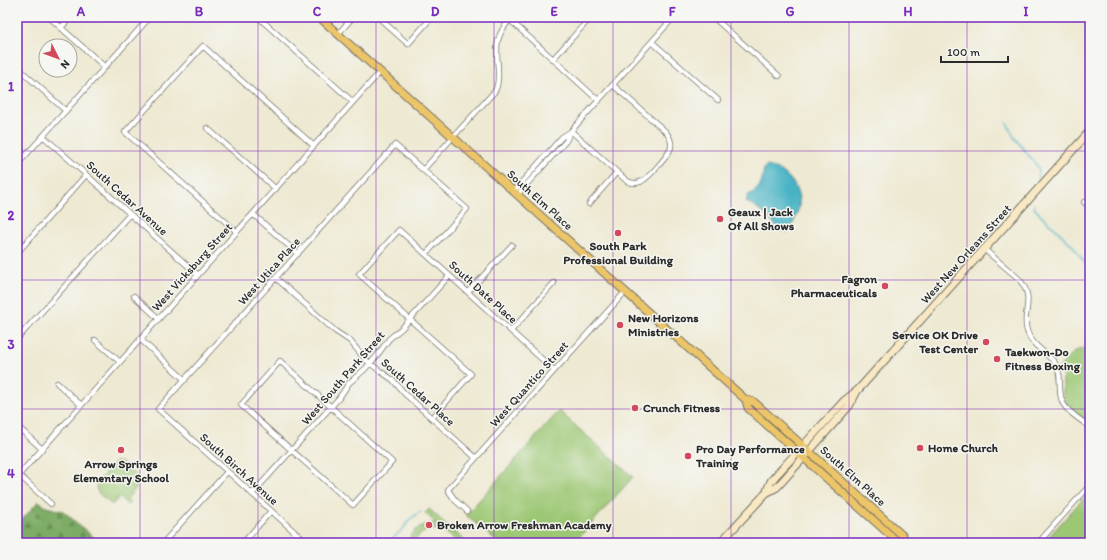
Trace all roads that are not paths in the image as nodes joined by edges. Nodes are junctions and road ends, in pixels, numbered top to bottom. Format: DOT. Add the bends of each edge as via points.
graph roads {
  1 [pos="49,17"];
  2 [pos="70,17"];
  3 [pos="150,17"];
  4 [pos="258,17"];
  5 [pos="318,17"];
  6 [pos="353,17"];
  7 [pos="378,17"];
  8 [pos="432,17"];
  9 [pos="591,17"];
  10 [pos="674,17"];
  11 [pos="713,17"];
  12 [pos="511,18"];
  13 [pos="61,28"];
  14 [pos="338,34"];
  15 [pos="652,42"];
  16 [pos="553,60"];
  17 [pos="17,67"];
  18 [pos="105,67"];
  19 [pos="380,72"];
  20 [pos="779,76"];
  21 [pos="613,85"];
  22 [pos="599,100"];
  23 [pos="718,100"];
  24 [pos="353,102"];
  25 [pos="66,110"];
  26 [pos="207,128"];
  27 [pos="571,131"];
  28 [pos="1090,131"];
  29 [pos="43,136"];
  30 [pos="453,137"];
  31 [pos="314,146"];
  32 [pos="17,165"];
  33 [pos="424,170"];
  34 [pos="616,172"];
  35 [pos="86,175"];
  36 [pos="276,189"];
  37 [pos="515,193"];
  38 [pos="1084,202"];
  39 [pos="589,204"];
  40 [pos="1090,208"];
  41 [pos="130,214"];
  42 [pos="253,214"];
  43 [pos="237,232"];
  44 [pos="512,245"];
  45 [pos="984,249"];
  46 [pos="17,253"];
  47 [pos="298,254"];
  48 [pos="426,254"];
  49 [pos="198,275"];
  50 [pos="449,276"];
  51 [pos="276,278"];
  52 [pos="554,283"];
  53 [pos="468,292"];
  54 [pos="625,292"];
  55 [pos="134,296"];
  56 [pos="159,319"];
  57 [pos="410,319"];
  58 [pos="511,331"];
  59 [pos="17,339"];
  60 [pos="140,339"];
  61 [pos="95,340"];
  62 [pos="120,362"];
  63 [pos="371,363"];
  64 [pos="554,370"];
  65 [pos="185,380"];
  66 [pos="57,383"];
  67 [pos="746,400"];
  68 [pos="81,405"];
  69 [pos="331,406"];
  70 [pos="158,409"];
  71 [pos="432,418"];
  72 [pos="17,426"];
  73 [pos="1090,427"];
  74 [pos="42,449"];
  75 [pos="806,449"];
  76 [pos="292,450"];
  77 [pos="801,455"];
  78 [pos="476,458"];
  79 [pos="227,472"];
  80 [pos="18,476"];
  81 [pos="1090,485"];
  82 [pos="252,494"];
  83 [pos="866,502"];
  84 [pos="51,504"];
  85 [pos="860,508"];
  86 [pos="272,511"];
  87 [pos="467,511"];
  88 [pos="163,543"];
  89 [pos="243,543"];
  90 [pos="307,543"];
  91 [pos="720,543"];
  92 [pos="905,543"];
  93 [pos="1038,543"];
  1 -- 13 [label="street"];
  2 -- 13 [label="street"];
  3 -- 18 [label="street"];
  4 -- 24 [label="street"];
  5 -- 14 [label="main road, South Elm Place"];
  6 -- 14 [label="street"];
  7 -- 8 [label="street" via="408,44"];
  9 -- 16 [label="street"];
  10 -- 15 [label="street"];
  11 -- 20 [label="street"];
  12 -- 16 [label="street"];
  12 -- 30 [label="street" via="497,42 497,87"];
  13 -- 18 [label="street"];
  14 -- 19 [label="main road, South Elm Place"];
  15 -- 21 [label="street"];
  15 -- 23 [label="street"];
  16 -- 22 [label="street"];
  17 -- 25 [label="street"];
  18 -- 25 [label="street"];
  19 -- 24 [label="street, West Vicksburg Street"];
  19 -- 30 [label="main road, South Elm Place"];
  21 -- 22 [label="street"];
  21 -- 34 [label="street" via="666,132 671,140 667,155 638,183 627,181"];
  22 -- 27 [label="street"];
  24 -- 31 [label="street, West Vicksburg Street"];
  25 -- 29 [label="street"];
  26 -- 36 [label="street"];
  27 -- 34 [label="street"];
  27 -- 37 [label="street" via="566,141"];
  28 -- 45 [label="main road, West New Orleans Street"];
  29 -- 32 [label="street"];
  29 -- 35 [label="street, South Cedar Avenue"];
  30 -- 33 [label="street"];
  30 -- 37 [label="main road, South Elm Place"];
  31 -- 36 [label="street, West Vicksburg Street"];
  31 -- 43 [label="street" via="202,46 125,132"];
  33 -- 47 [label="street, West Utica Place" via="395,144"];
  33 -- 48 [label="street" via="467,209"];
  34 -- 39 [label="street"];
  35 -- 41 [label="street, South Cedar Avenue"];
  35 -- 46 [label="street"];
  36 -- 42 [label="street, West Vicksburg Street"];
  37 -- 54 [label="main road, South Elm Place"];
  38 -- 40 [label="street"];
  41 -- 49 [label="street, South Cedar Avenue"];
  41 -- 59 [label="street"];
  42 -- 43 [label="street, West Vicksburg Street"];
  42 -- 47 [label="street"];
  43 -- 49 [label="street, West Vicksburg Street"];
  44 -- 53 [label="street"];
  45 -- 73 [label="street" via="1022,283 1028,299 1025,322 1028,334 1056,365 1061,379 1064,405"];
  45 -- 75 [label="main road, West New Orleans Street" via="858,390 849,406"];
  47 -- 51 [label="street, West Utica Place"];
  48 -- 50 [label="street, South Date Place"];
  48 -- 57 [label="street, South Date Place" via="399,230 359,274"];
  49 -- 56 [label="street, West Vicksburg Street"];
  50 -- 53 [label="street, South Date Place"];
  50 -- 57 [label="street, West South Park Street"];
  51 -- 63 [label="street, South Cedar Place" via="335,331 350,341"];
  51 -- 65 [label="street, West Utica Place"];
  52 -- 58 [label="street"];
  53 -- 58 [label="street, South Date Place"];
  54 -- 64 [label="street, West Quantico Street"];
  54 -- 67 [label="main road, South Elm Place"];
  55 -- 56 [label="street"];
  56 -- 60 [label="street, West Vicksburg Street"];
  57 -- 63 [label="street, West South Park Street" via="389,339"];
  57 -- 71 [label="street" via="471,374"];
  58 -- 64 [label="street, South Date Place"];
  60 -- 62 [label="street, West Vicksburg Street"];
  60 -- 65 [label="street"];
  61 -- 62 [label="street"];
  62 -- 68 [label="street, West Vicksburg Street"];
  63 -- 69 [label="street, West South Park Street" via="349,383"];
  63 -- 71 [label="street, South Cedar Place" via="393,380"];
  64 -- 78 [label="street, West Quantico Street"];
  65 -- 70 [label="street, West Utica Place"];
  66 -- 68 [label="street"];
  67 -- 75 [label="main road, South Elm Place" via="754,402"];
  67 -- 77 [label="main road, South Elm Place" via="748,408"];
  68 -- 74 [label="street, West Vicksburg Street"];
  69 -- 76 [label="street, West South Park Street"];
  69 -- 76 [label="street" via="280,361 241,405"];
  69 -- 76 [label="street" via="392,462 353,505"];
  70 -- 79 [label="street, South Birch Avenue"];
  71 -- 78 [label="street, South Cedar Place"];
  72 -- 74 [label="street"];
  74 -- 80 [label="street, West Vicksburg Street"];
  75 -- 77 [label="main road, West New Orleans Street"];
  75 -- 83 [label="main road, South Elm Place"];
  76 -- 82 [label="street, West South Park Street"];
  77 -- 85 [label="main road, South Elm Place"];
  77 -- 91 [label="main road, West New Orleans Street" via="776,487 766,493"];
  78 -- 87 [label="street, West Quantico Street" via="448,490"];
  79 -- 82 [label="street, South Birch Avenue"];
  79 -- 88 [label="street"];
  80 -- 84 [label="street"];
  81 -- 93 [label="street"];
  82 -- 86 [label="street, South Birch Avenue"];
  83 -- 85 [label="main road"];
  83 -- 92 [label="main road, South Elm Place" via="904,536"];
  85 -- 92 [label="main road, South Elm Place" via="898,542"];
  86 -- 89 [label="street"];
  86 -- 90 [label="street, South Birch Avenue"];
}
